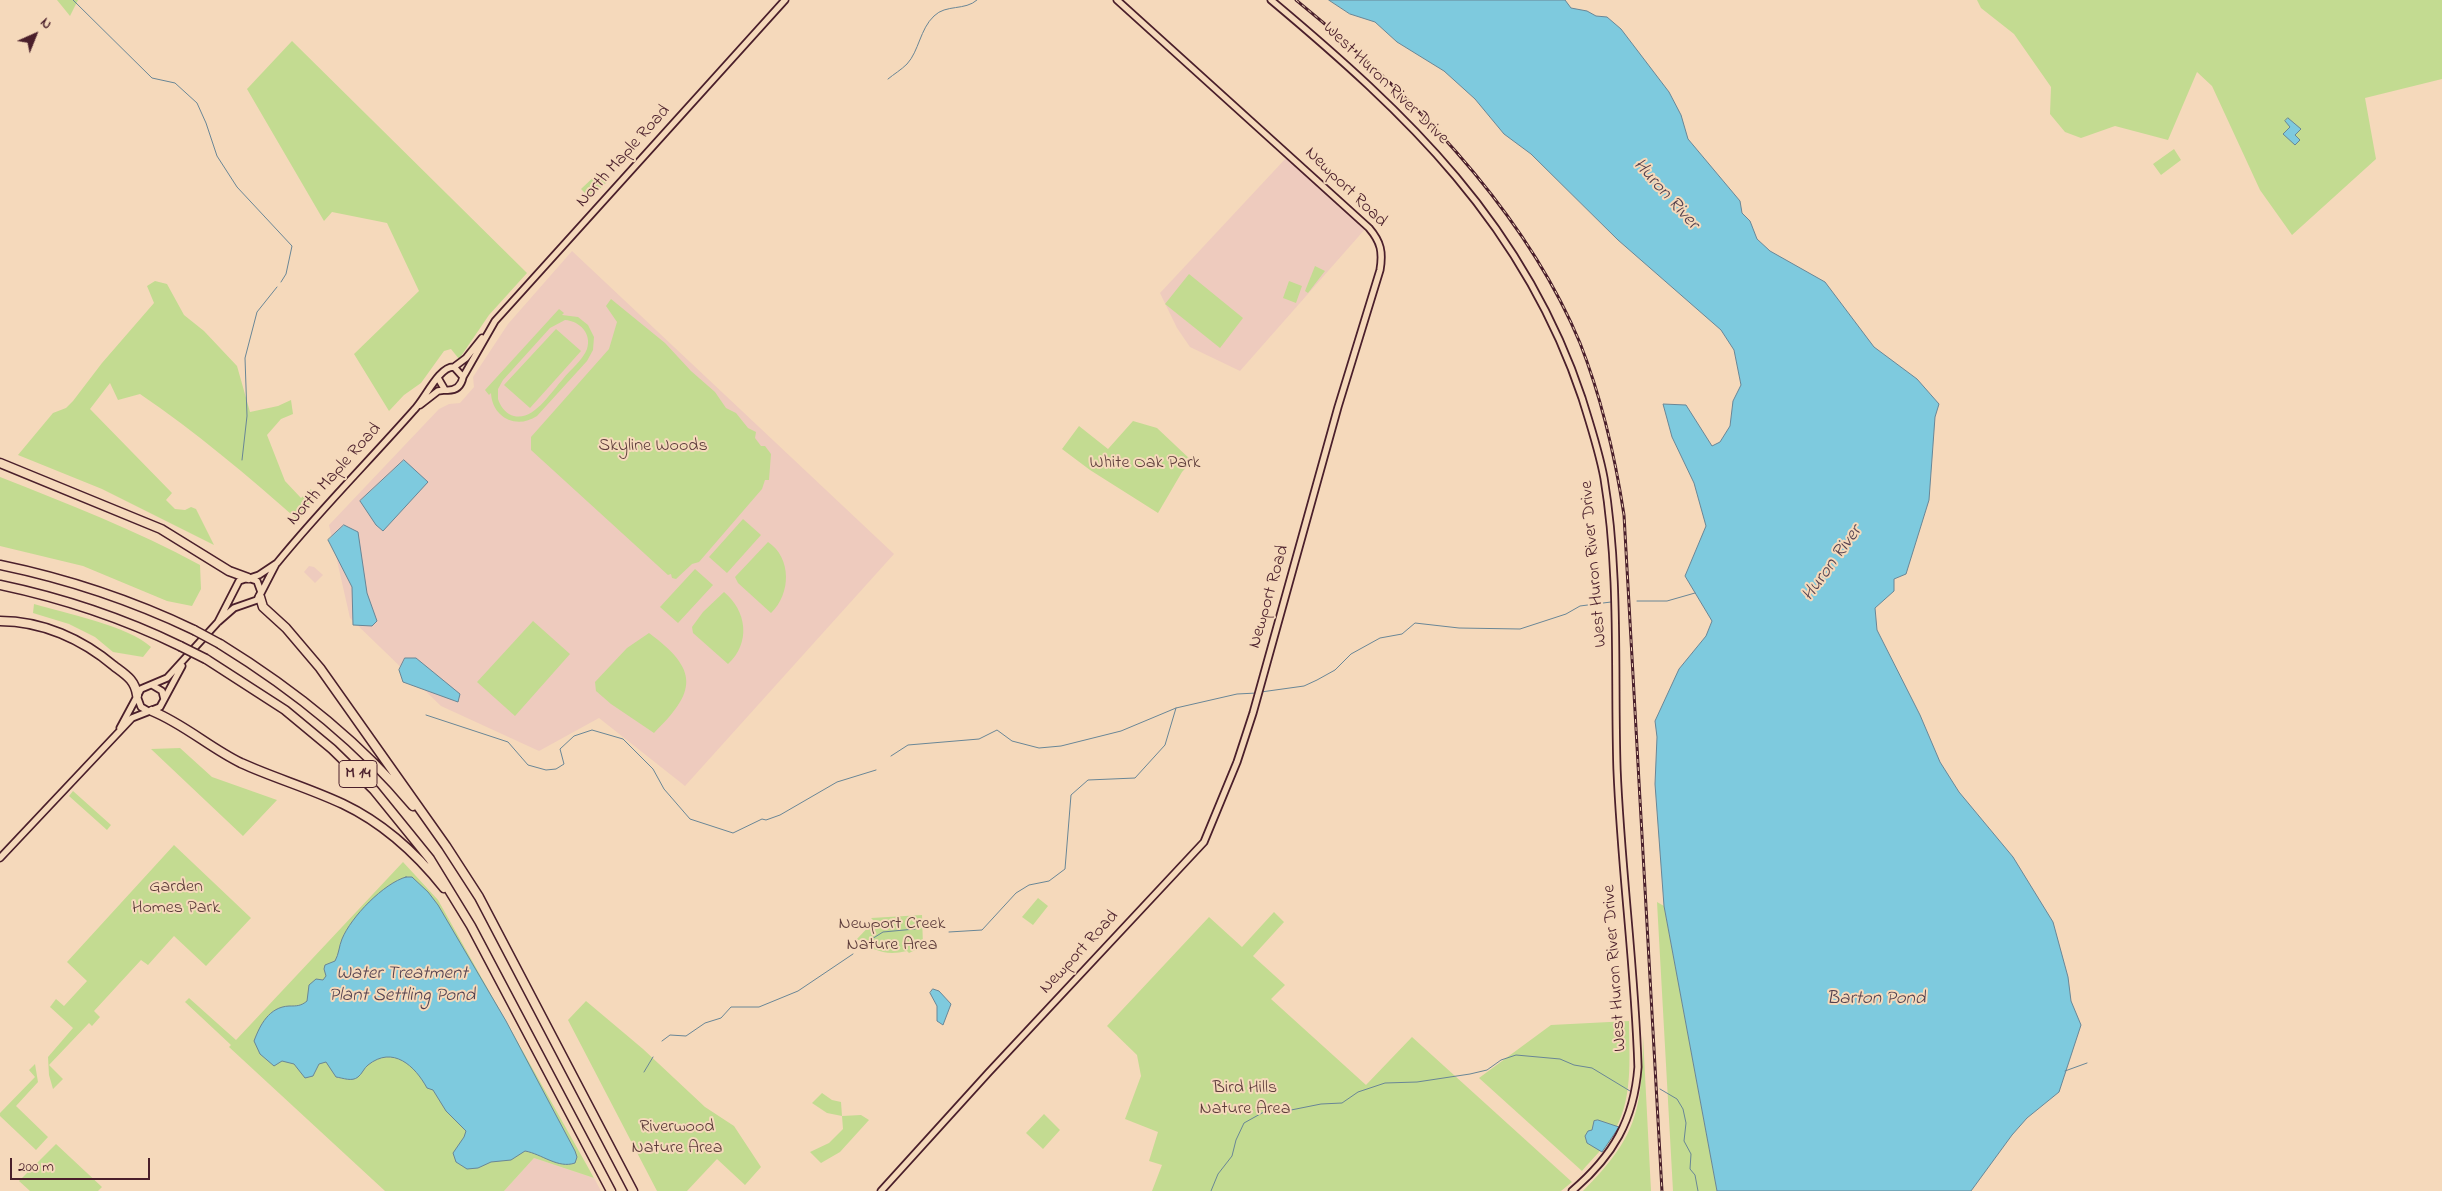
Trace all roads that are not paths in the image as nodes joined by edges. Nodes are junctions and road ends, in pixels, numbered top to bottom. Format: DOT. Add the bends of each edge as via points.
graph roads {
  1 [pos="785,0"];
  2 [pos="1117,0"];
  3 [pos="1271,0"];
  4 [pos="486,334"];
  5 [pos="454,368"];
  6 [pos="463,377"];
  7 [pos="438,378"];
  8 [pos="445,390"];
  9 [pos="416,408"];
  10 [pos="0,462"];
  11 [pos="277,563"];
  12 [pos="0,565"];
  13 [pos="249,578"];
  14 [pos="0,585"];
  15 [pos="234,588"];
  16 [pos="260,596"];
  17 [pos="246,604"];
  18 [pos="0,621"];
  19 [pos="218,622"];
  20 [pos="184,662"];
  21 [pos="151,684"];
  22 [pos="137,696"];
  23 [pos="164,699"];
  24 [pos="150,711"];
  25 [pos="120,728"];
  26 [pos="446,846"];
  27 [pos="0,858"];
  28 [pos="471,926"];
  29 [pos="611,1191"];
  30 [pos="633,1191"];
  31 [pos="880,1191"];
  32 [pos="1572,1191"];
  1 -- 4 [label="street, North Maple Road"];
  2 -- 31 [label="street, Newport Road" via="1361,220 1377,237 1382,251 1380,270 1338,407 1259,692 1237,762 1204,842"];
  3 -- 32 [label="street, West Huron River Drive" via="1387,102 1430,146 1477,202 1516,258 1547,312 1561,341 1593,433 1603,475 1614,573 1618,662 1617,767 1638,1067 1633,1102 1623,1131 1601,1161"];
  4 -- 5 [label="street, North Maple Road"];
  4 -- 6 [label="street, North Maple Road"];
  5 -- 6 [label="street"];
  5 -- 7 [label="street" via="446,368"];
  6 -- 8 [label="street" via="457,388"];
  7 -- 8 [label="street"];
  7 -- 9 [label="street, North Maple Road"];
  8 -- 9 [label="street, North Maple Road" via="438,391"];
  9 -- 11 [label="street, North Maple Road"];
  10 -- 13 [label="highway" via="161,530 229,571"];
  11 -- 13 [label="street, North Maple Road"];
  11 -- 16 [label="street, North Maple Road"];
  12 -- 26 [label="highway, M 14, bridge" via="96,589 220,644 293,692 341,731 402,793"];
  13 -- 15 [label="street" via="239,581"];
  13 -- 16 [label="street" via="259,584"];
  14 -- 28 [label="highway, M 14, bridge" via="99,612 180,646 285,710 362,777 397,816 430,859"];
  15 -- 17 [label="street" via="238,601"];
  15 -- 19 [label="street"];
  16 -- 17 [label="street" via="254,603"];
  16 -- 26 [label="highway" via="263,607 320,668"];
  17 -- 19 [label="street" via="234,608"];
  18 -- 22 [label="highway" via="34,625 74,639 99,653 132,680"];
  19 -- 20 [label="street"];
  20 -- 21 [label="street" via="167,678"];
  20 -- 23 [label="street"];
  21 -- 22 [label="street" via="141,689"];
  21 -- 23 [label="street" via="159,687"];
  22 -- 24 [label="street" via="141,707"];
  22 -- 25 [label="street"];
  23 -- 24 [label="street" via="160,707"];
  24 -- 25 [label="street" via="134,716"];
  24 -- 28 [label="highway" via="170,719 239,762 343,804 372,820 423,863"];
  25 -- 27 [label="street"];
  26 -- 30 [label="highway, M 14" via="503,942"];
  28 -- 29 [label="highway, M 14"];
}
